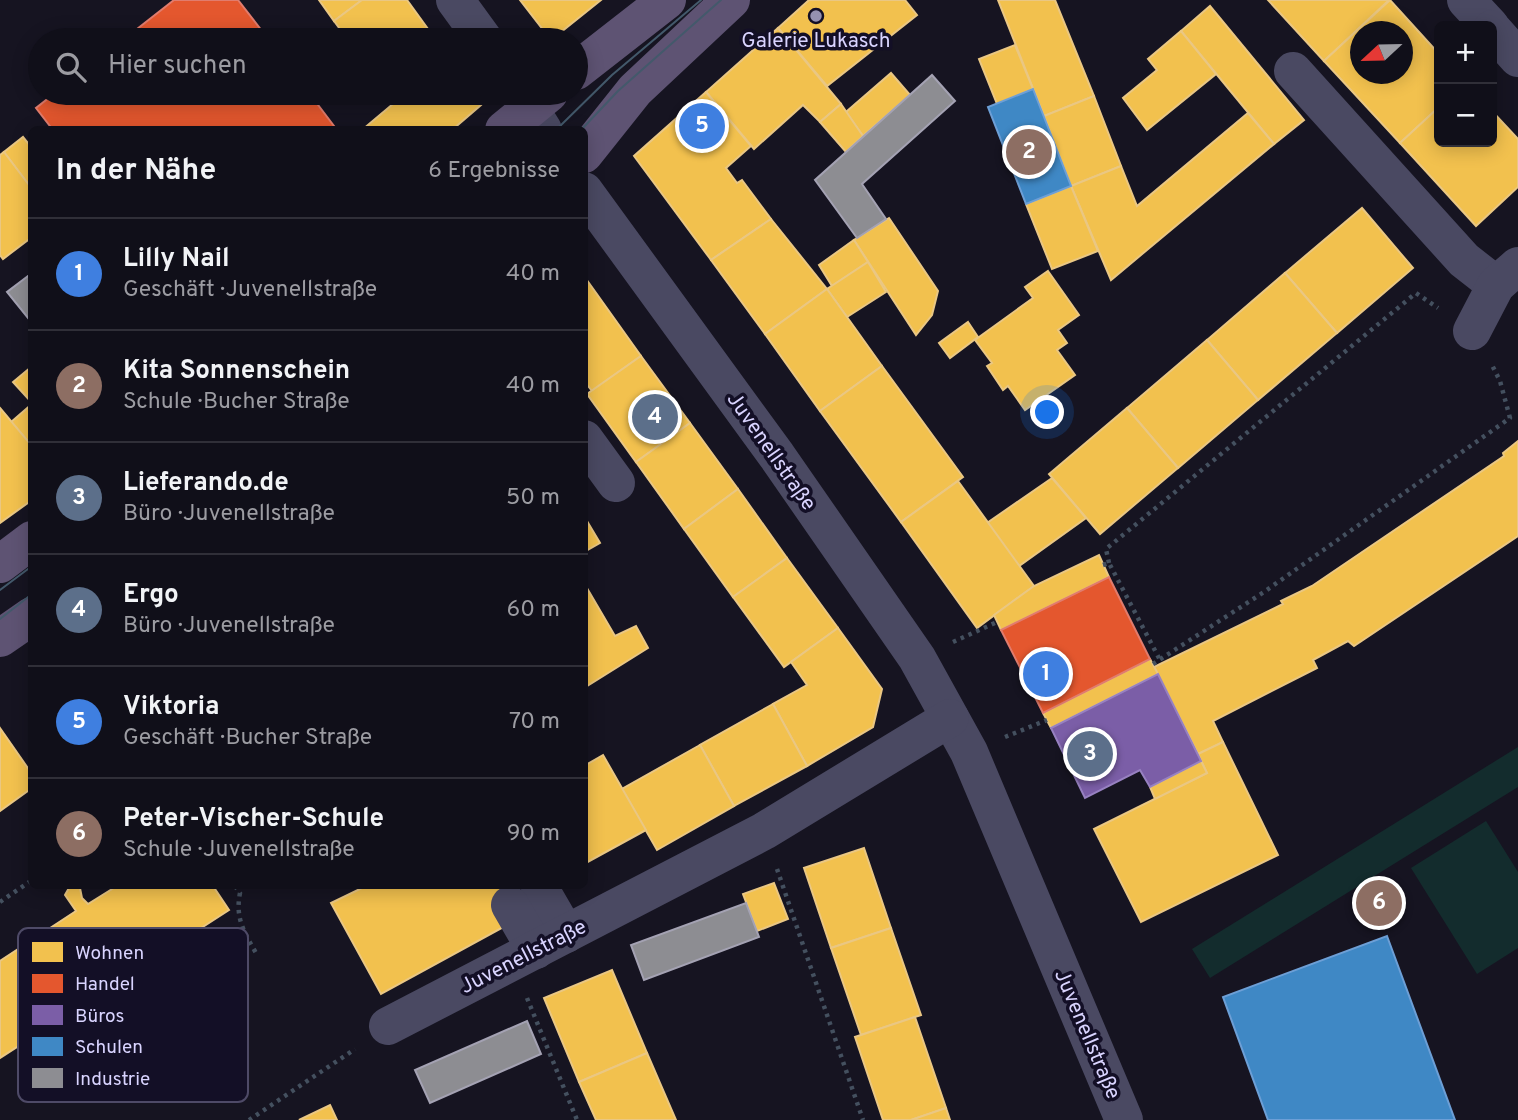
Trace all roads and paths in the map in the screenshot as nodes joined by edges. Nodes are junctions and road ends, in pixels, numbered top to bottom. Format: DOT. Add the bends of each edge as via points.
graph roads {
  1 [pos="455,0"];
  2 [pos="667,0"];
  3 [pos="732,0"];
  4 [pos="1466,0"];
  5 [pos="1485,21"];
  6 [pos="475,28"];
  7 [pos="1497,34"];
  8 [pos="1518,58"];
  9 [pos="588,63"];
  10 [pos="1293,71"];
  11 [pos="588,149"];
  12 [pos="588,196"];
  13 [pos="1507,275"];
  14 [pos="1472,331"];
  15 [pos="588,444"];
  16 [pos="616,483"];
  17 [pos="28,543"];
  18 [pos="0,564"];
  19 [pos="28,619"];
  20 [pos="0,638"];
  21 [pos="1160,660"];
  22 [pos="1153,664"];
  23 [pos="950,718"];
  24 [pos="764,831"];
  25 [pos="28,883"];
  26 [pos="237,889"];
  27 [pos="525,897"];
  28 [pos="0,902"];
  29 [pos="242,928"];
  30 [pos="248,939"];
  31 [pos="538,948"];
  32 [pos="256,953"];
  33 [pos="388,1026"];
  34 [pos="249,1120"];
  35 [pos="577,1120"];
  36 [pos="863,1120"];
  37 [pos="1124,1120"];
  1 -- 6 [label="street"];
  2 -- 9 [label="main road"];
  3 -- 11 [label="main road" via="635,90"];
  4 -- 5 [label="street"];
  7 -- 8 [label="street"];
  10 -- 13 [label="street" via="1464,260"];
  12 -- 23 [label="street, Juvenellstraße" via="777,456 909,647"];
  13 -- 14 [label="street"];
  14 -- 21 [label="path" via="1500,381 1510,418"];
  14 -- 21 [label="path" via="1416,293 1106,549 1106,564"];
  15 -- 16 [label="street"];
  17 -- 18 [label="main road"];
  19 -- 20 [label="main road"];
  21 -- 22 [label="path"];
  23 -- 24 [label="street, Juvenellstraße"];
  23 -- 37 [label="street, Juvenellstraße" via="970,752"];
  24 -- 31 [label="street, Juvenellstraße"];
  24 -- 36 [label="path"];
  25 -- 28 [label="path"];
  26 -- 29 [label="path"];
  27 -- 31 [label="street"];
  30 -- 32 [label="path"];
  31 -- 33 [label="street, Juvenellstraße"];
  31 -- 35 [label="path"];
  33 -- 34 [label="path"];
}
